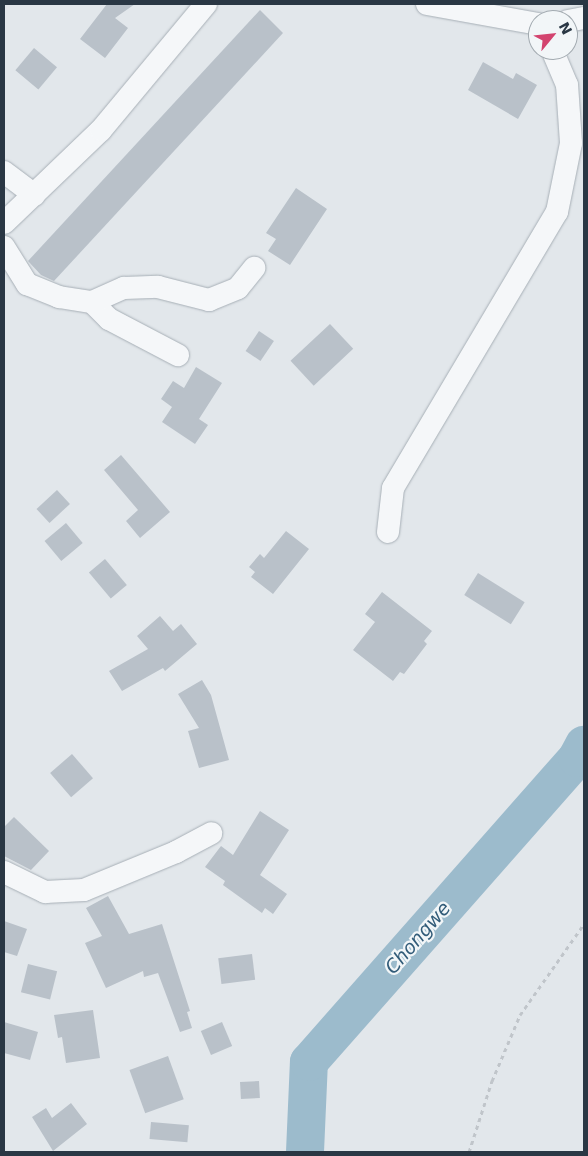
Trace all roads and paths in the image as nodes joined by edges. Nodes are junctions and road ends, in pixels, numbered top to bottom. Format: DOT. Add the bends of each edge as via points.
graph roads {
  1 [pos="206,4"];
  2 [pos="427,4"];
  3 [pos="528,22"];
  4 [pos="556,60"];
  5 [pos="4,172"];
  6 [pos="34,195"];
  7 [pos="4,223"];
  8 [pos="4,247"];
  9 [pos="254,268"];
  10 [pos="92,302"];
  11 [pos="178,355"];
  12 [pos="388,532"];
  13 [pos="210,833"];
  14 [pos="4,872"];
  15 [pos="584,924"];
  16 [pos="469,1152"];
  1 -- 6 [label="street" via="100,130"];
  2 -- 3 [label="street"];
  4 -- 12 [label="street" via="567,85 571,143 557,212 393,488"];
  5 -- 6 [label="street"];
  6 -- 7 [label="street"];
  8 -- 10 [label="street" via="27,284 59,297"];
  9 -- 10 [label="street" via="238,288 208,300 158,287 124,288"];
  10 -- 11 [label="street" via="109,319"];
  13 -- 14 [label="street" via="168,855 84,890 45,892"];
  15 -- 16 [label="path" via="520,1016 492,1081"];
}
